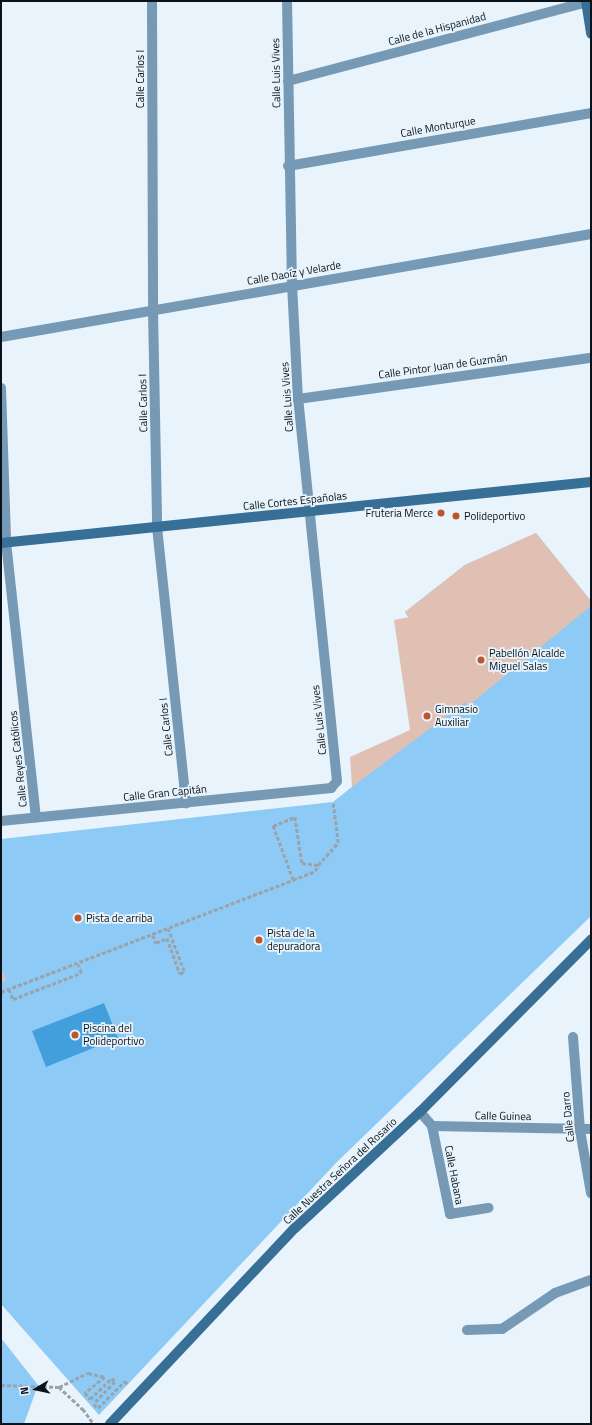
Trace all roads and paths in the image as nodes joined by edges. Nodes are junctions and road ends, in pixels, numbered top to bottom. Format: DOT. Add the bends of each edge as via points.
graph roads {
  1 [pos="152,1"];
  2 [pos="287,1"];
  3 [pos="588,2"];
  4 [pos="591,34"];
  5 [pos="288,81"];
  6 [pos="591,113"];
  7 [pos="288,166"];
  8 [pos="591,234"];
  9 [pos="292,286"];
  10 [pos="153,310"];
  11 [pos="1,337"];
  12 [pos="591,358"];
  13 [pos="1,388"];
  14 [pos="298,399"];
  15 [pos="591,482"];
  16 [pos="309,511"];
  17 [pos="157,527"];
  18 [pos="4,543"];
  19 [pos="331,788"];
  20 [pos="333,802"];
  21 [pos="186,803"];
  22 [pos="36,818"];
  23 [pos="1,821"];
  24 [pos="318,864"];
  25 [pos="292,880"];
  26 [pos="168,929"];
  27 [pos="153,934"];
  28 [pos="590,942"];
  29 [pos="78,964"];
  30 [pos="9,990"];
  31 [pos="1,992"];
  32 [pos="573,1037"];
  33 [pos="420,1112"];
  34 [pos="432,1126"];
  35 [pos="591,1129"];
  36 [pos="580,1130"];
  37 [pos="591,1193"];
  38 [pos="488,1208"];
  39 [pos="591,1280"];
  40 [pos="467,1330"];
  41 [pos="1,1385"];
  42 [pos="59,1387"];
  43 [pos="137,1395"];
  44 [pos="94,1424"];
  45 [pos="110,1424"];
  1 -- 10 [label="street, Calle Carlos I"];
  2 -- 5 [label="street, Calle Luis Vives"];
  3 -- 4 [label="street"];
  3 -- 5 [label="street, Calle de la Hispanidad"];
  5 -- 7 [label="street, Calle Luis Vives"];
  6 -- 7 [label="street, Calle Monturque"];
  7 -- 9 [label="street, Calle Luis Vives"];
  8 -- 9 [label="street, Calle Daoíz y Velarde"];
  9 -- 10 [label="street, Calle Daoíz y Velarde"];
  9 -- 14 [label="street, Calle Luis Vives"];
  10 -- 11 [label="street, Calle Daoíz y Velarde"];
  10 -- 17 [label="street, Calle Carlos I"];
  12 -- 14 [label="street, Calle Pintor Juan de Guzmán"];
  13 -- 18 [label="street, Calle Reyes Católicos"];
  14 -- 16 [label="street, Calle Luis Vives"];
  15 -- 16 [label="street, Calle Cortes Españolas"];
  16 -- 17 [label="street, Calle Cortes Españolas"];
  16 -- 19 [label="street, Calle Luis Vives" via="337,781"];
  17 -- 18 [label="street, Calle Cortes Españolas"];
  17 -- 21 [label="street, Calle Carlos I"];
  18 -- 22 [label="street, Calle Reyes Católicos"];
  19 -- 21 [label="street, Calle Gran Capitán"];
  20 -- 24 [label="path" via="338,843"];
  21 -- 22 [label="street, Calle Gran Capitán"];
  22 -- 23 [label="street, Calle Gran Capitán"];
  24 -- 25 [label="path" via="315,871"];
  24 -- 25 [label="path" via="302,863 295,817 273,826"];
  25 -- 26 [label="path"];
  26 -- 27 [label="path"];
  26 -- 27 [label="path" via="184,971 180,974 167,938 156,943"];
  27 -- 29 [label="path"];
  28 -- 33 [label="street, Calle Nuestra Señora del Rosario"];
  29 -- 30 [label="path"];
  29 -- 30 [label="path" via="81,973 14,999"];
  30 -- 31 [label="path"];
  32 -- 36 [label="street, Calle Darro"];
  33 -- 34 [label="street"];
  33 -- 43 [label="street, Calle Nuestra Señora del Rosario" via="295,1228"];
  34 -- 36 [label="street, Calle Guinea"];
  34 -- 38 [label="street, Calle Habana" via="450,1214"];
  35 -- 36 [label="street, Calle Guinea"];
  36 -- 37 [label="street, Calle Darro"];
  39 -- 40 [label="street" via="555,1293 502,1329"];
  41 -- 42 [label="path"];
  42 -- 43 [label="path" via="88,1373 105,1377 85,1393 90,1399 112,1378 115,1382 94,1404 98,1408 125,1381"];
  42 -- 44 [label="path" via="83,1409"];
  43 -- 45 [label="street, Calle Nuestra Señora del Rosario"];
}
